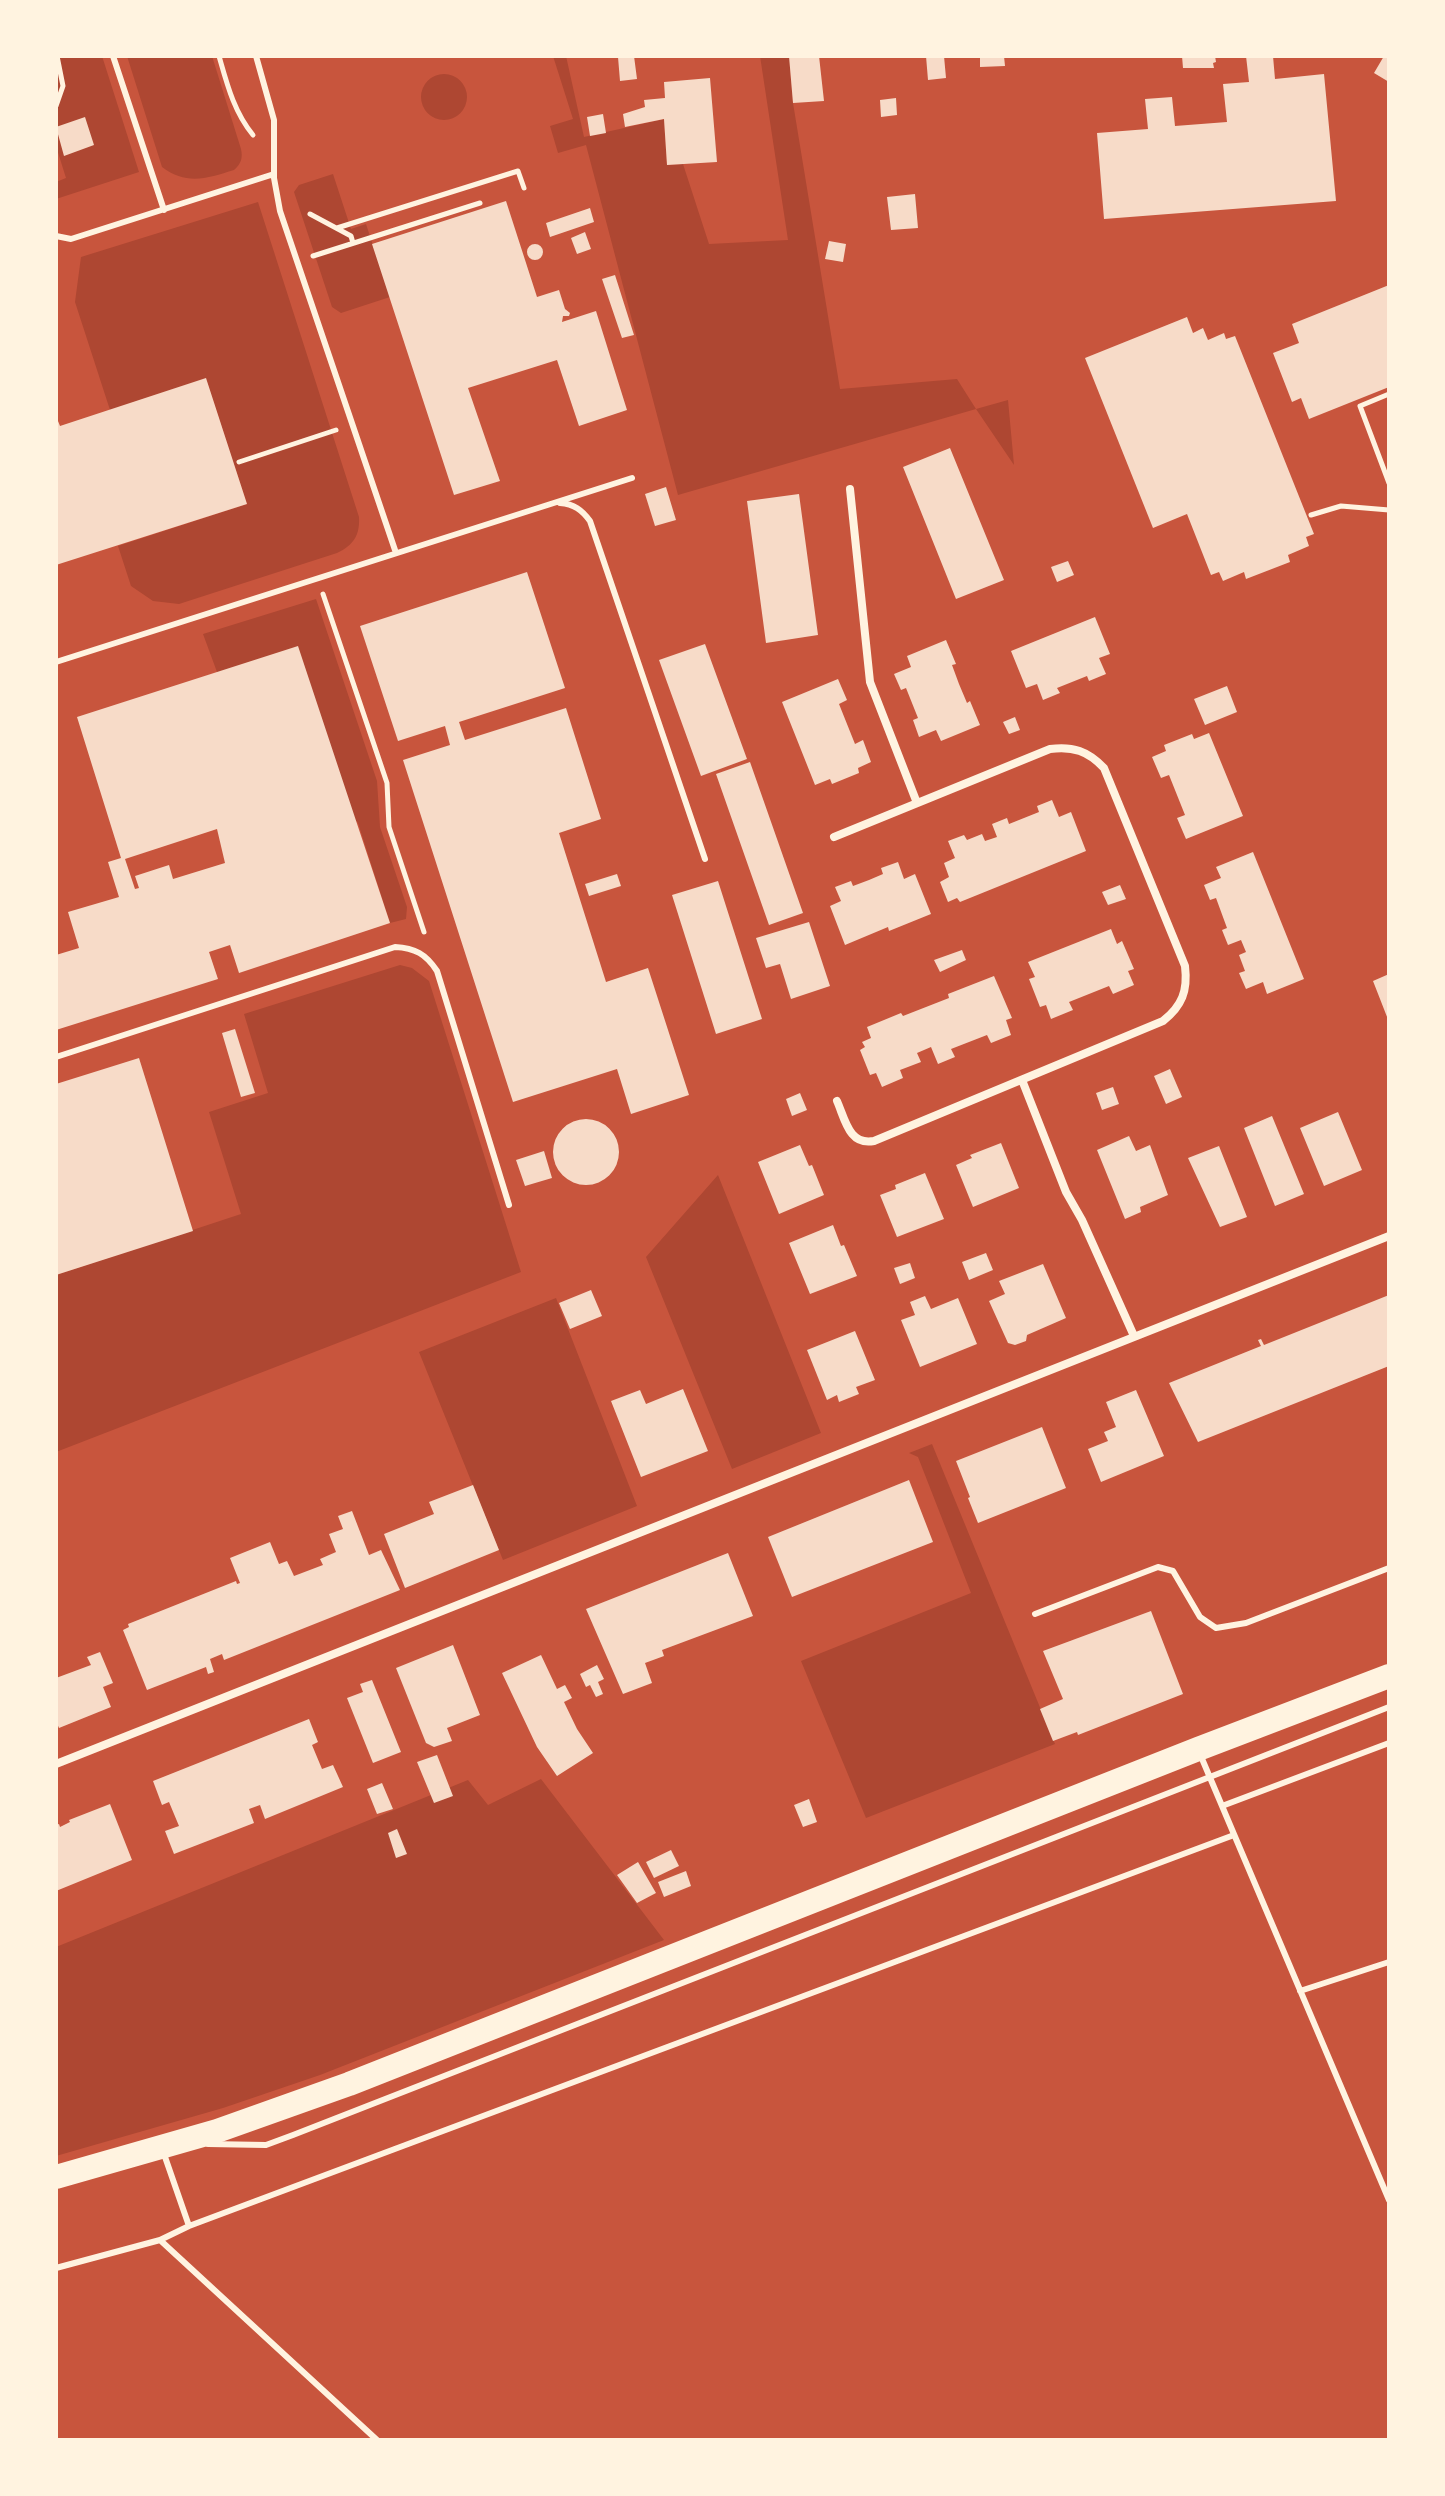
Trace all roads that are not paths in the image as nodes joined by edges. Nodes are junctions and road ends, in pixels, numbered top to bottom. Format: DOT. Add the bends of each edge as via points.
graph roads {
  1 [pos="113,56"];
  2 [pos="256,56"];
  3 [pos="274,174"];
  4 [pos="164,210"];
  5 [pos="56,236"];
  6 [pos="632,478"];
  7 [pos="850,489"];
  8 [pos="552,503"];
  9 [pos="396,553"];
  10 [pos="56,662"];
  11 [pos="917,803"];
  12 [pos="834,837"];
  13 [pos="705,859"];
  14 [pos="56,1057"];
  15 [pos="1022,1080"];
  16 [pos="837,1101"];
  17 [pos="509,1205"];
  18 [pos="1389,1236"];
  19 [pos="1134,1336"];
  20 [pos="1389,1568"];
  21 [pos="1035,1614"];
  22 [pos="1389,1676"];
  23 [pos="1389,1707"];
  24 [pos="1389,1743"];
  25 [pos="1198,1749"];
  26 [pos="56,1764"];
  27 [pos="1209,1777"];
  28 [pos="1222,1806"];
  29 [pos="1234,1835"];
  30 [pos="1389,1962"];
  31 [pos="1300,1991"];
  32 [pos="167,2145"];
  33 [pos="56,2177"];
  34 [pos="1389,2200"];
  35 [pos="189,2226"];
  36 [pos="160,2240"];
  37 [pos="56,2268"];
  38 [pos="377,2440"];
  1 -- 4 [label="lane"];
  2 -- 3 [label="lane" via="274,120"];
  3 -- 4 [label="lane"];
  3 -- 9 [label="lane" via="297,262"];
  4 -- 5 [label="lane" via="71,239"];
  6 -- 8 [label="lane"];
  7 -- 11 [label="street" via="870,682"];
  8 -- 9 [label="lane"];
  8 -- 13 [label="lane" via="574,506 590,521"];
  9 -- 10 [label="lane"];
  11 -- 12 [label="street"];
  11 -- 15 [label="street" via="1050,749 1065,747 1093,757 1104,768 1185,966 1184,996 1163,1021"];
  14 -- 17 [label="lane" via="408,947 430,960 437,971"];
  15 -- 16 [label="street" via="868,1142 851,1134"];
  15 -- 19 [label="street" via="1066,1192"];
  18 -- 19 [label="street"];
  19 -- 26 [label="street"];
  20 -- 21 [label="lane" via="1246,1623 1216,1628 1200,1617 1173,1571 1158,1567"];
  22 -- 25 [label="highway"];
  23 -- 27 [label="lane"];
  24 -- 28 [label="lane"];
  25 -- 27 [label="lane"];
  25 -- 32 [label="highway" via="349,2084"];
  27 -- 28 [label="lane"];
  27 -- 32 [label="lane" via="266,2145"];
  28 -- 29 [label="lane"];
  29 -- 31 [label="lane"];
  29 -- 35 [label="lane"];
  30 -- 31 [label="lane"];
  31 -- 34 [label="lane"];
  32 -- 33 [label="highway"];
  32 -- 35 [label="lane"];
  35 -- 36 [label="lane"];
  36 -- 37 [label="lane"];
  36 -- 38 [label="lane"];
}
